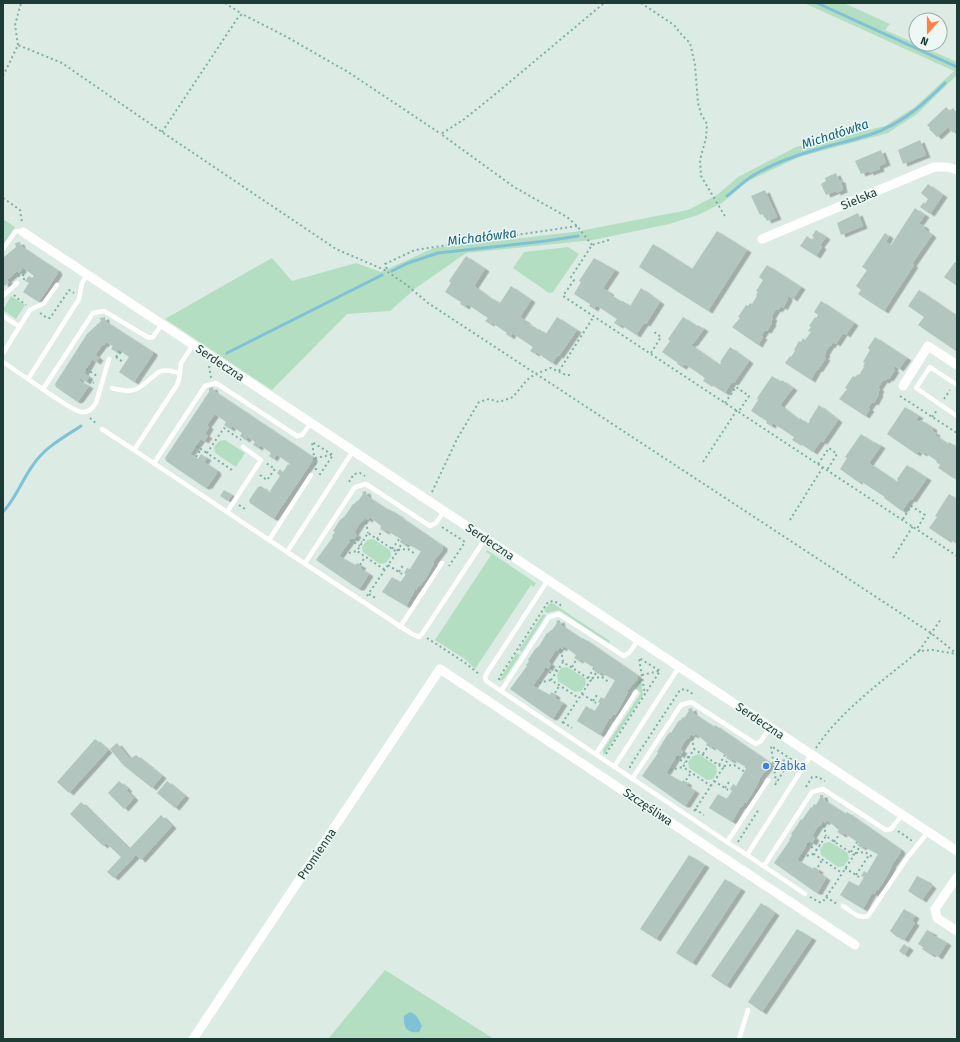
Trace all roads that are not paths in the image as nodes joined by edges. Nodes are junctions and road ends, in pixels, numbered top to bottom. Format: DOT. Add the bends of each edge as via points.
graph roads {
  1 [pos="957,170"];
  2 [pos="23,232"];
  3 [pos="762,239"];
  4 [pos="3,248"];
  5 [pos="88,275"];
  6 [pos="17,283"];
  7 [pos="57,285"];
  8 [pos="3,296"];
  9 [pos="3,316"];
  10 [pos="162,324"];
  11 [pos="20,327"];
  12 [pos="193,345"];
  13 [pos="3,353"];
  14 [pos="109,360"];
  15 [pos="3,362"];
  16 [pos="957,365"];
  17 [pos="180,373"];
  18 [pos="28,379"];
  19 [pos="957,384"];
  20 [pos="903,386"];
  21 [pos="112,388"];
  22 [pos="43,389"];
  23 [pos="957,416"];
  24 [pos="311,423"];
  25 [pos="102,429"];
  26 [pos="243,447"];
  27 [pos="134,450"];
  28 [pos="353,451"];
  29 [pos="154,464"];
  30 [pos="311,475"];
  31 [pos="444,511"];
  32 [pos="227,512"];
  33 [pos="485,538"];
  34 [pos="269,540"];
  35 [pos="287,552"];
  36 [pos="305,563"];
  37 [pos="442,563"];
  38 [pos="548,580"];
  39 [pos="400,627"];
  40 [pos="638,640"];
  41 [pos="679,667"];
  42 [pos="440,669"];
  43 [pos="501,691"];
  44 [pos="636,692"];
  45 [pos="770,727"];
  46 [pos="596,754"];
  47 [pos="812,755"];
  48 [pos="614,767"];
  49 [pos="632,779"];
  50 [pos="768,780"];
  51 [pos="902,814"];
  52 [pos="928,832"];
  53 [pos="727,842"];
  54 [pos="957,851"];
  55 [pos="747,855"];
  56 [pos="764,866"];
  57 [pos="957,877"];
  58 [pos="806,894"];
  59 [pos="843,906"];
  60 [pos="957,931"];
  61 [pos="855,945"];
  62 [pos="748,1010"];
  63 [pos="194,1039"];
  64 [pos="739,1039"];
  1 -- 3 [label="street, Sielska" via="934,167"];
  2 -- 4 [label="lane" via="15,232"];
  2 -- 5 [label="street, Serdeczna"];
  5 -- 10 [label="street, Serdeczna"];
  5 -- 18 [label="lane" via="82,283 80,297"];
  6 -- 8 [label="lane"];
  7 -- 11 [label="lane" via="44,303 32,309"];
  9 -- 11 [label="lane"];
  10 -- 12 [label="street, Serdeczna"];
  10 -- 22 [label="lane" via="153,337 149,338 104,310 93,313"];
  11 -- 13 [label="lane"];
  12 -- 17 [label="lane" via="182,363"];
  12 -- 24 [label="street, Serdeczna"];
  14 -- 22 [label="lane" via="94,407 86,412 80,412"];
  15 -- 18 [label="lane"];
  16 -- 20 [label="street" via="928,346"];
  17 -- 21 [label="lane" via="161,371 133,391"];
  17 -- 27 [label="lane" via="177,385"];
  18 -- 22 [label="lane"];
  19 -- 23 [label="lane" via="930,367 916,388"];
  24 -- 28 [label="street, Serdeczna"];
  24 -- 29 [label="lane" via="302,435 297,436 216,384 206,386"];
  25 -- 27 [label="lane"];
  26 -- 32 [label="lane" via="261,460"];
  27 -- 29 [label="lane"];
  28 -- 31 [label="street, Serdeczna"];
  28 -- 35 [label="lane"];
  29 -- 32 [label="lane"];
  30 -- 34 [label="lane"];
  31 -- 33 [label="street, Serdeczna"];
  31 -- 36 [label="lane" via="433,525 429,525 366,484 355,486"];
  32 -- 34 [label="lane"];
  33 -- 38 [label="street, Serdeczna"];
  33 -- 39 [label="lane" via="422,634 418,637"];
  34 -- 35 [label="lane"];
  35 -- 36 [label="lane"];
  36 -- 39 [label="lane"];
  37 -- 39 [label="lane"];
  38 -- 40 [label="street, Serdeczna"];
  38 -- 43 [label="lane" via="487,673 486,681"];
  40 -- 41 [label="street, Serdeczna"];
  40 -- 43 [label="lane" via="627,655 622,655 560,614 549,617"];
  41 -- 45 [label="street, Serdeczna"];
  41 -- 48 [label="lane"];
  42 -- 61 [label="street, Szczęśliwa"];
  42 -- 63 [label="street, Promienna"];
  43 -- 46 [label="lane"];
  44 -- 46 [label="lane"];
  45 -- 47 [label="street, Serdeczna"];
  45 -- 49 [label="lane" via="762,740 754,743 692,702 681,704"];
  46 -- 48 [label="lane"];
  47 -- 51 [label="street, Serdeczna"];
  47 -- 55 [label="lane"];
  48 -- 49 [label="lane"];
  49 -- 53 [label="lane"];
  50 -- 53 [label="lane"];
  51 -- 52 [label="street, Serdeczna"];
  51 -- 56 [label="lane" via="889,831 823,789 812,792"];
  52 -- 54 [label="street, Serdeczna"];
  52 -- 59 [label="lane" via="868,916 861,917"];
  53 -- 55 [label="lane"];
  55 -- 56 [label="lane"];
  56 -- 58 [label="lane"];
  57 -- 60 [label="street" via="935,909 937,918"];
  62 -- 64 [label="lane"];
}
